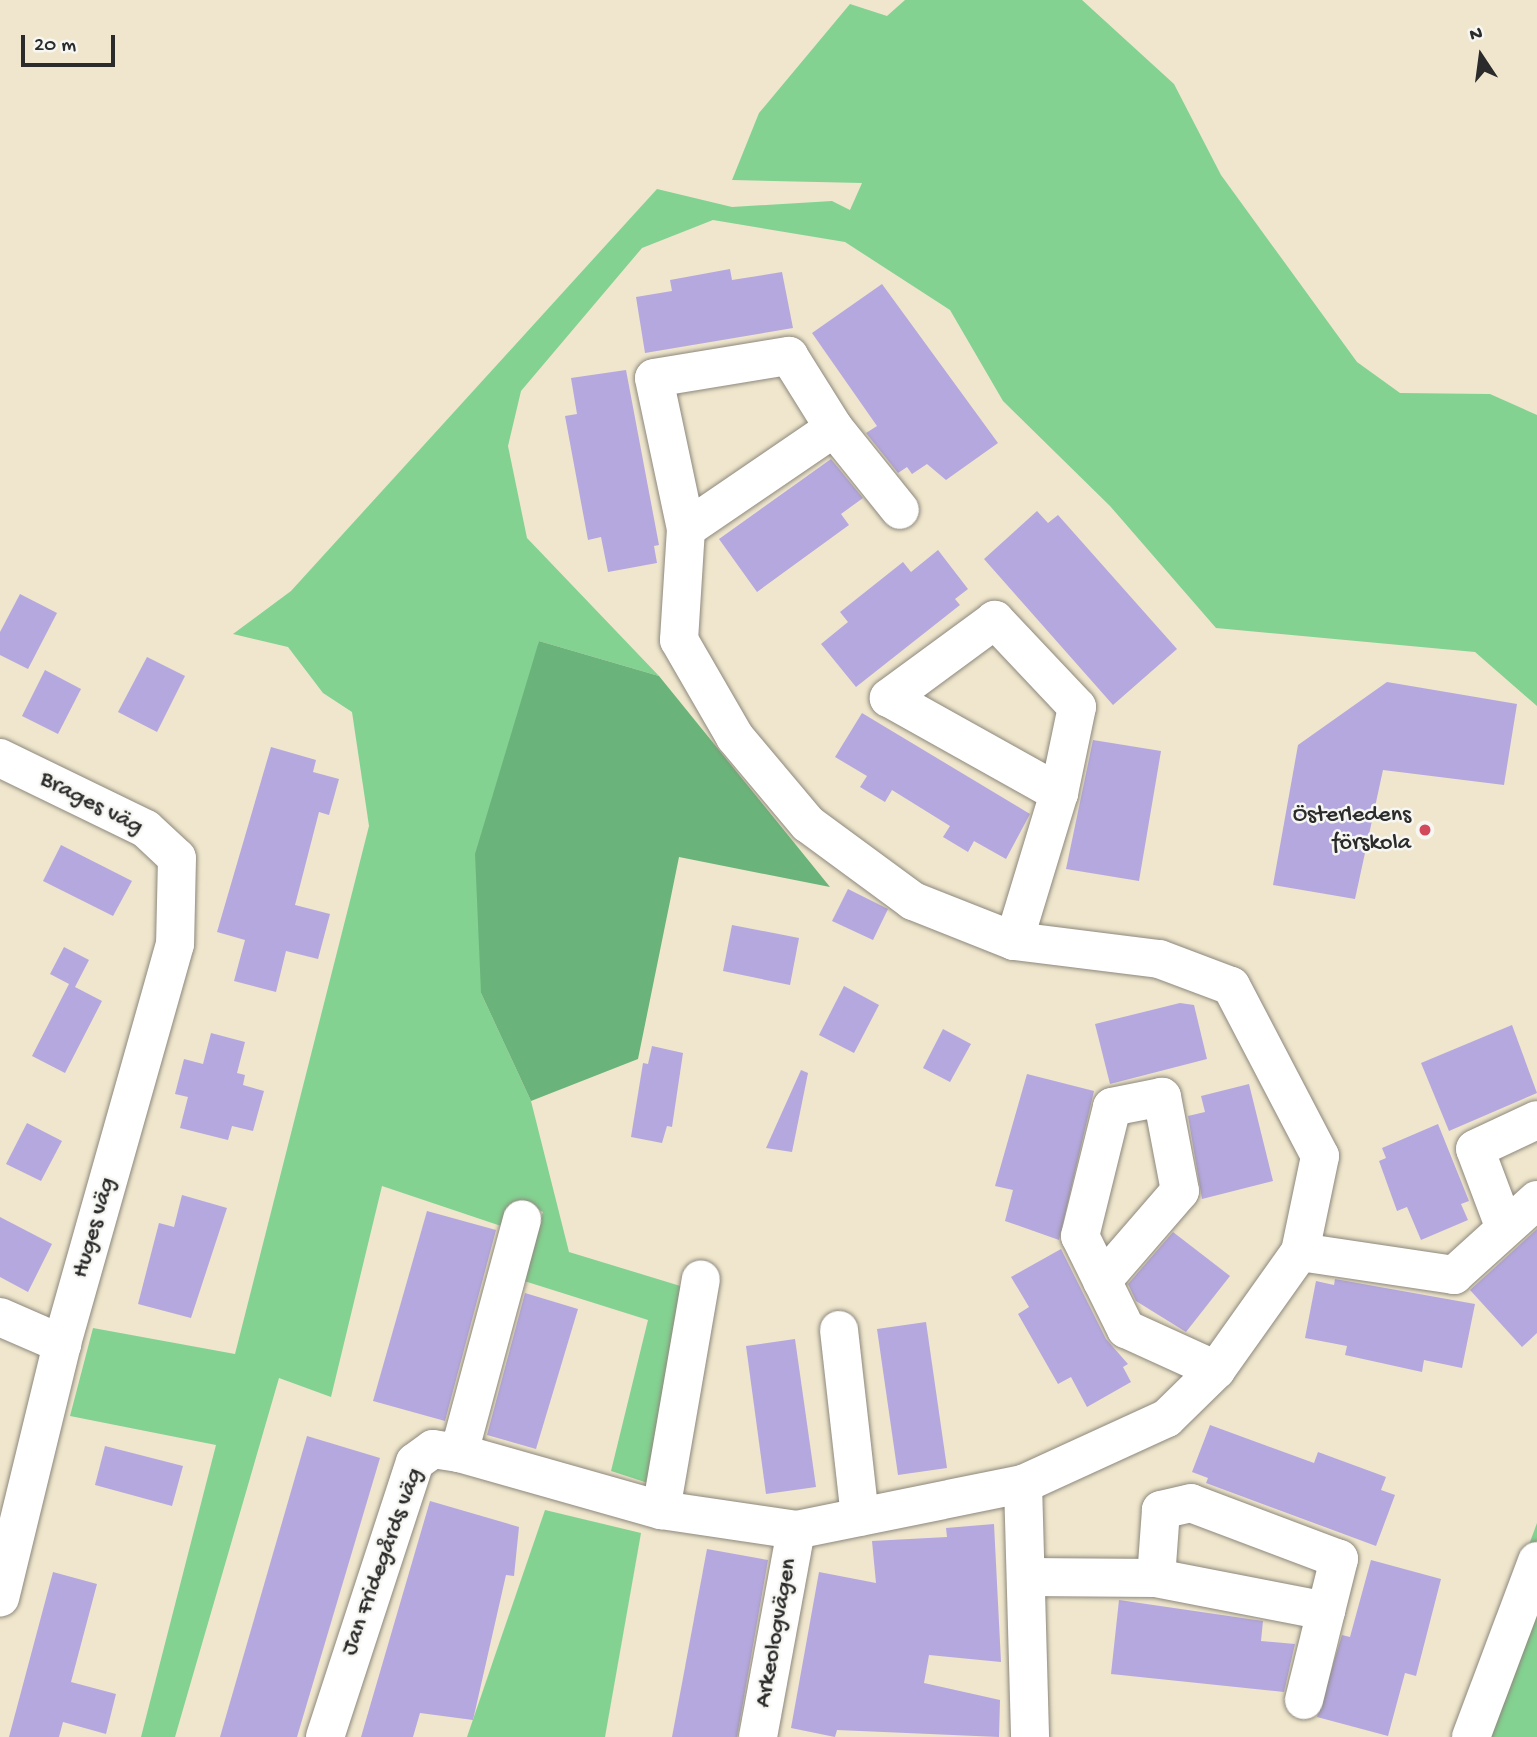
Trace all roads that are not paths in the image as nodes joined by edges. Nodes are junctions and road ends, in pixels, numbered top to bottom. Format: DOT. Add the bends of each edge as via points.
graph roads {
  1 [pos="834,428"];
  2 [pos="900,510"];
  3 [pos="686,530"];
  4 [pos="0,758"];
  5 [pos="1059,793"];
  6 [pos="177,858"];
  7 [pos="1014,941"];
  8 [pos="1537,1120"];
  9 [pos="1537,1200"];
  10 [pos="522,1220"];
  11 [pos="1504,1226"];
  12 [pos="1300,1252"];
  13 [pos="701,1279"];
  14 [pos="1102,1281"];
  15 [pos="0,1317"];
  16 [pos="839,1329"];
  17 [pos="62,1344"];
  18 [pos="1216,1370"];
  19 [pos="459,1454"];
  20 [pos="1023,1484"];
  21 [pos="661,1510"];
  22 [pos="860,1517"];
  23 [pos="796,1530"];
  24 [pos="1537,1560"];
  25 [pos="1028,1577"];
  26 [pos="1156,1578"];
  27 [pos="0,1598"];
  28 [pos="1326,1611"];
  29 [pos="1304,1700"];
  30 [pos="325,1737"];
  31 [pos="758,1737"];
  32 [pos="1030,1737"];
  33 [pos="1471,1737"];
  1 -- 2 [label="street"];
  1 -- 3 [label="street"];
  1 -- 3 [label="street" via="789,356 654,379"];
  3 -- 7 [label="street" via="679,640 735,737 808,824 914,901"];
  4 -- 6 [label="street, Brages väg" via="146,829"];
  5 -- 5 [label="street" via="1077,707 995,620 889,698"];
  5 -- 7 [label="street"];
  6 -- 17 [label="street, Huges väg" via="175,944"];
  7 -- 12 [label="street" via="1159,959 1231,986 1320,1156"];
  8 -- 11 [label="street" via="1475,1149"];
  9 -- 11 [label="street"];
  10 -- 19 [label="street, Jan Fridegårds väg"];
  11 -- 12 [label="street" via="1454,1275"];
  12 -- 18 [label="street"];
  13 -- 21 [label="street"];
  14 -- 18 [label="street" via="1126,1329"];
  15 -- 17 [label="street"];
  16 -- 22 [label="street"];
  17 -- 27 [label="street, Huges väg"];
  18 -- 20 [label="street" via="1167,1418"];
  19 -- 21 [label="street"];
  19 -- 30 [label="street, Jan Fridegårds väg" via="433,1449 415,1462"];
  20 -- 22 [label="street"];
  20 -- 25 [label="street"];
  21 -- 23 [label="street"];
  22 -- 23 [label="street"];
  23 -- 31 [label="street, Arkeologvägen"];
  24 -- 33 [label="street"];
  25 -- 26 [label="street"];
  25 -- 32 [label="street"];
  26 -- 28 [label="street"];
  26 -- 28 [label="street" via="1161,1510 1191,1503 1339,1559"];
  28 -- 29 [label="street"];
}
